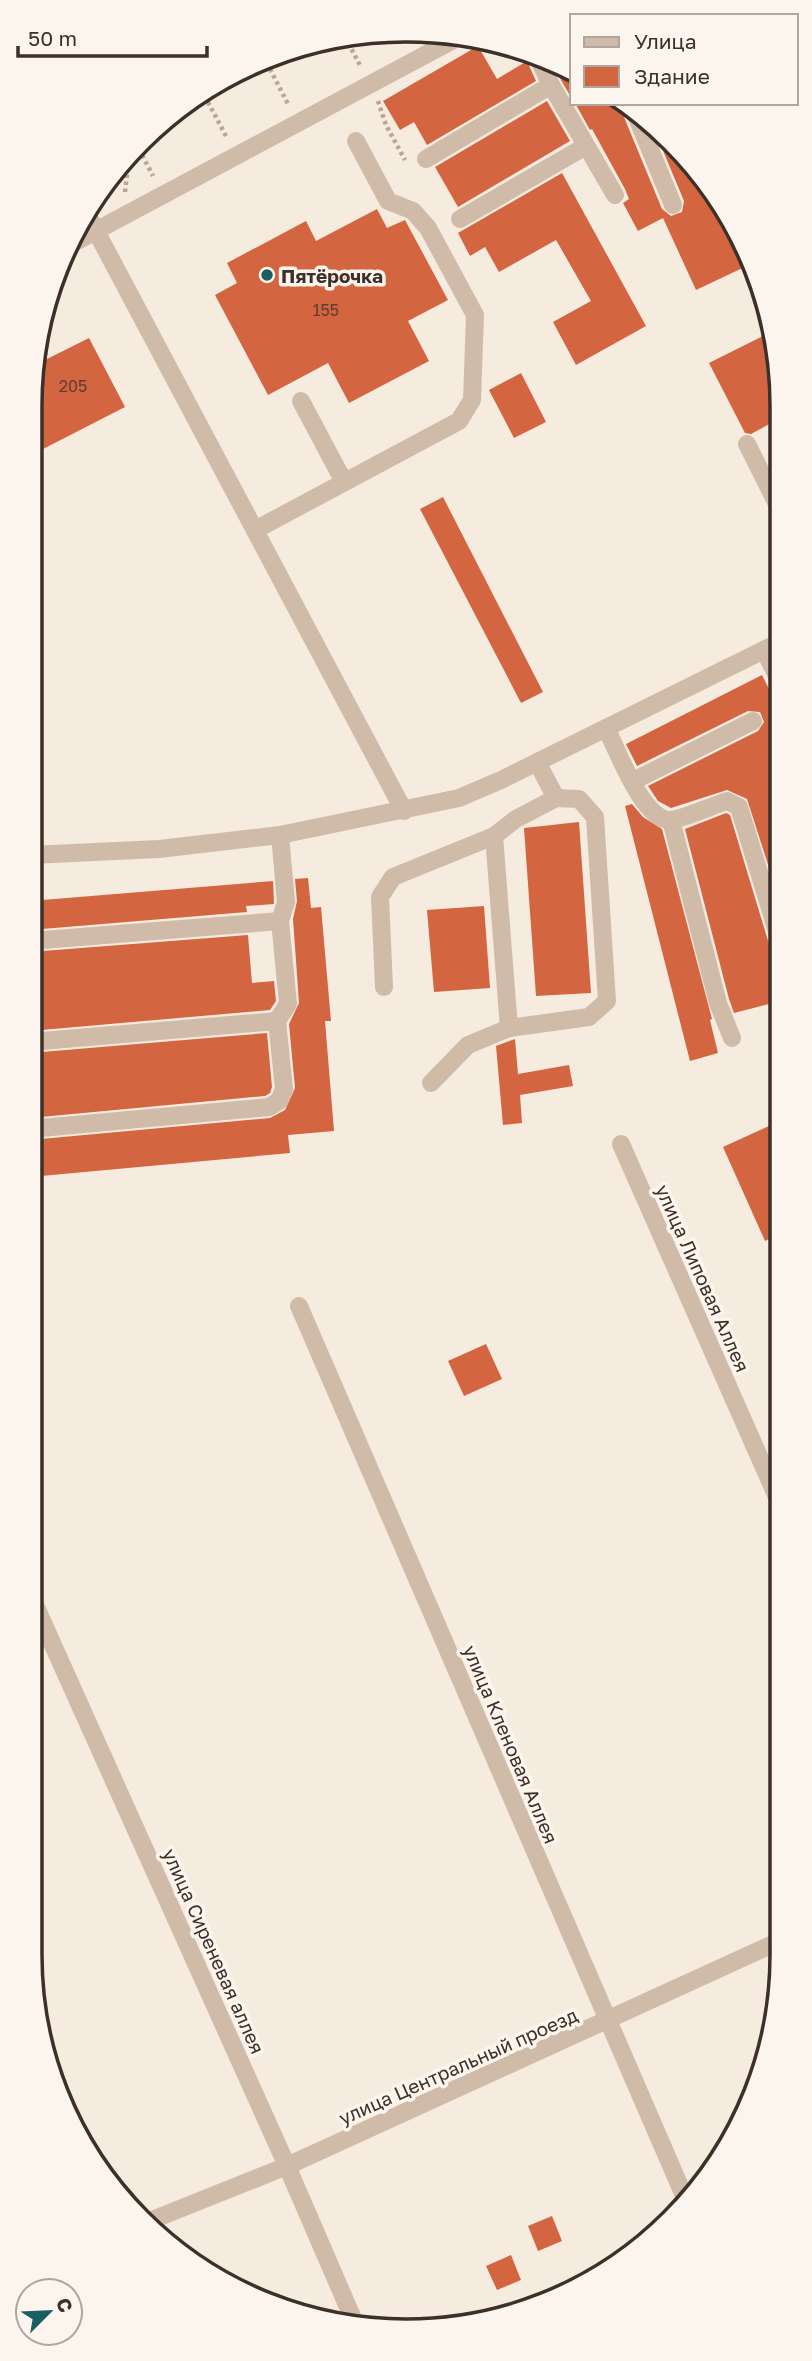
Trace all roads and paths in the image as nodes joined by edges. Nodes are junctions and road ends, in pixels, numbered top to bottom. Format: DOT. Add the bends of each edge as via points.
graph roads {
  1 [pos="445,44"];
  2 [pos="350,46"];
  3 [pos="270,69"];
  4 [pos="362,69"];
  5 [pos="543,69"];
  6 [pos="551,85"];
  7 [pos="208,102"];
  8 [pos="289,107"];
  9 [pos="641,128"];
  10 [pos="228,140"];
  11 [pos="356,141"];
  12 [pos="586,146"];
  13 [pos="142,156"];
  14 [pos="426,159"];
  15 [pos="128,171"];
  16 [pos="155,179"];
  17 [pos="125,195"];
  18 [pos="615,195"];
  19 [pos="673,205"];
  20 [pos="460,219"];
  21 [pos="92,223"];
  22 [pos="46,354"];
  23 [pos="48,359"];
  24 [pos="301,401"];
  25 [pos="747,444"];
  26 [pos="344,482"];
  27 [pos="770,490"];
  28 [pos="255,530"];
  29 [pos="770,647"];
  30 [pos="753,721"];
  31 [pos="606,728"];
  32 [pos="537,762"];
  33 [pos="633,781"];
  34 [pos="556,798"];
  35 [pos="404,811"];
  36 [pos="671,820"];
  37 [pos="281,835"];
  38 [pos="494,836"];
  39 [pos="42,854"];
  40 [pos="770,908"];
  41 [pos="280,921"];
  42 [pos="42,940"];
  43 [pos="384,987"];
  44 [pos="277,1021"];
  45 [pos="509,1028"];
  46 [pos="732,1038"];
  47 [pos="42,1041"];
  48 [pos="431,1083"];
  49 [pos="42,1128"];
  50 [pos="621,1144"];
  51 [pos="299,1306"];
  52 [pos="770,1481"];
  53 [pos="42,1621"];
  54 [pos="770,1946"];
  55 [pos="608,2021"];
  56 [pos="287,2166"];
  57 [pos="682,2192"];
  58 [pos="156,2219"];
  59 [pos="350,2315"];
  1 -- 21 [label="street"];
  2 -- 4 [label="path"];
  3 -- 8 [label="path"];
  5 -- 6 [label="street"];
  6 -- 12 [label="street"];
  6 -- 14 [label="street"];
  7 -- 10 [label="path"];
  9 -- 19 [label="street"];
  11 -- 26 [label="street" via="388,201 413,211 428,228 475,315 473,376 472,400 459,421"];
  12 -- 18 [label="street"];
  12 -- 20 [label="street"];
  13 -- 16 [label="path"];
  15 -- 17 [label="path"];
  21 -- 28 [label="street"];
  22 -- 23 [label="path"];
  24 -- 26 [label="street"];
  25 -- 27 [label="street"];
  26 -- 28 [label="street"];
  28 -- 35 [label="street"];
  29 -- 31 [label="street"];
  30 -- 33 [label="street"];
  31 -- 32 [label="street"];
  31 -- 33 [label="street"];
  32 -- 34 [label="street"];
  32 -- 35 [label="street" via="458,798"];
  33 -- 36 [label="street" via="656,816"];
  34 -- 38 [label="street"];
  34 -- 45 [label="street" via="579,799 595,817 607,1001 589,1017"];
  35 -- 37 [label="street"];
  36 -- 40 [label="street" via="727,801 739,807"];
  36 -- 46 [label="street" via="718,1003"];
  37 -- 39 [label="street" via="159,849"];
  37 -- 41 [label="street" via="286,902"];
  38 -- 43 [label="street" via="393,877 380,897"];
  38 -- 45 [label="street"];
  41 -- 42 [label="street"];
  41 -- 44 [label="street" via="288,1004"];
  44 -- 47 [label="street"];
  44 -- 49 [label="street" via="284,1089 279,1101 269,1107"];
  45 -- 48 [label="street" via="468,1045"];
  50 -- 52 [label="street, улица Липовая Аллея"];
  51 -- 55 [label="street, улица Кленовая Аллея"];
  53 -- 56 [label="street, улица Сиреневая аллея"];
  54 -- 55 [label="street, улица Центральный проезд"];
  55 -- 56 [label="street, улица Центральный проезд"];
  55 -- 57 [label="street, улица Кленовая Аллея"];
  56 -- 58 [label="street, улица Центральный проезд"];
  56 -- 59 [label="street, улица Сиреневая аллея"];
}
